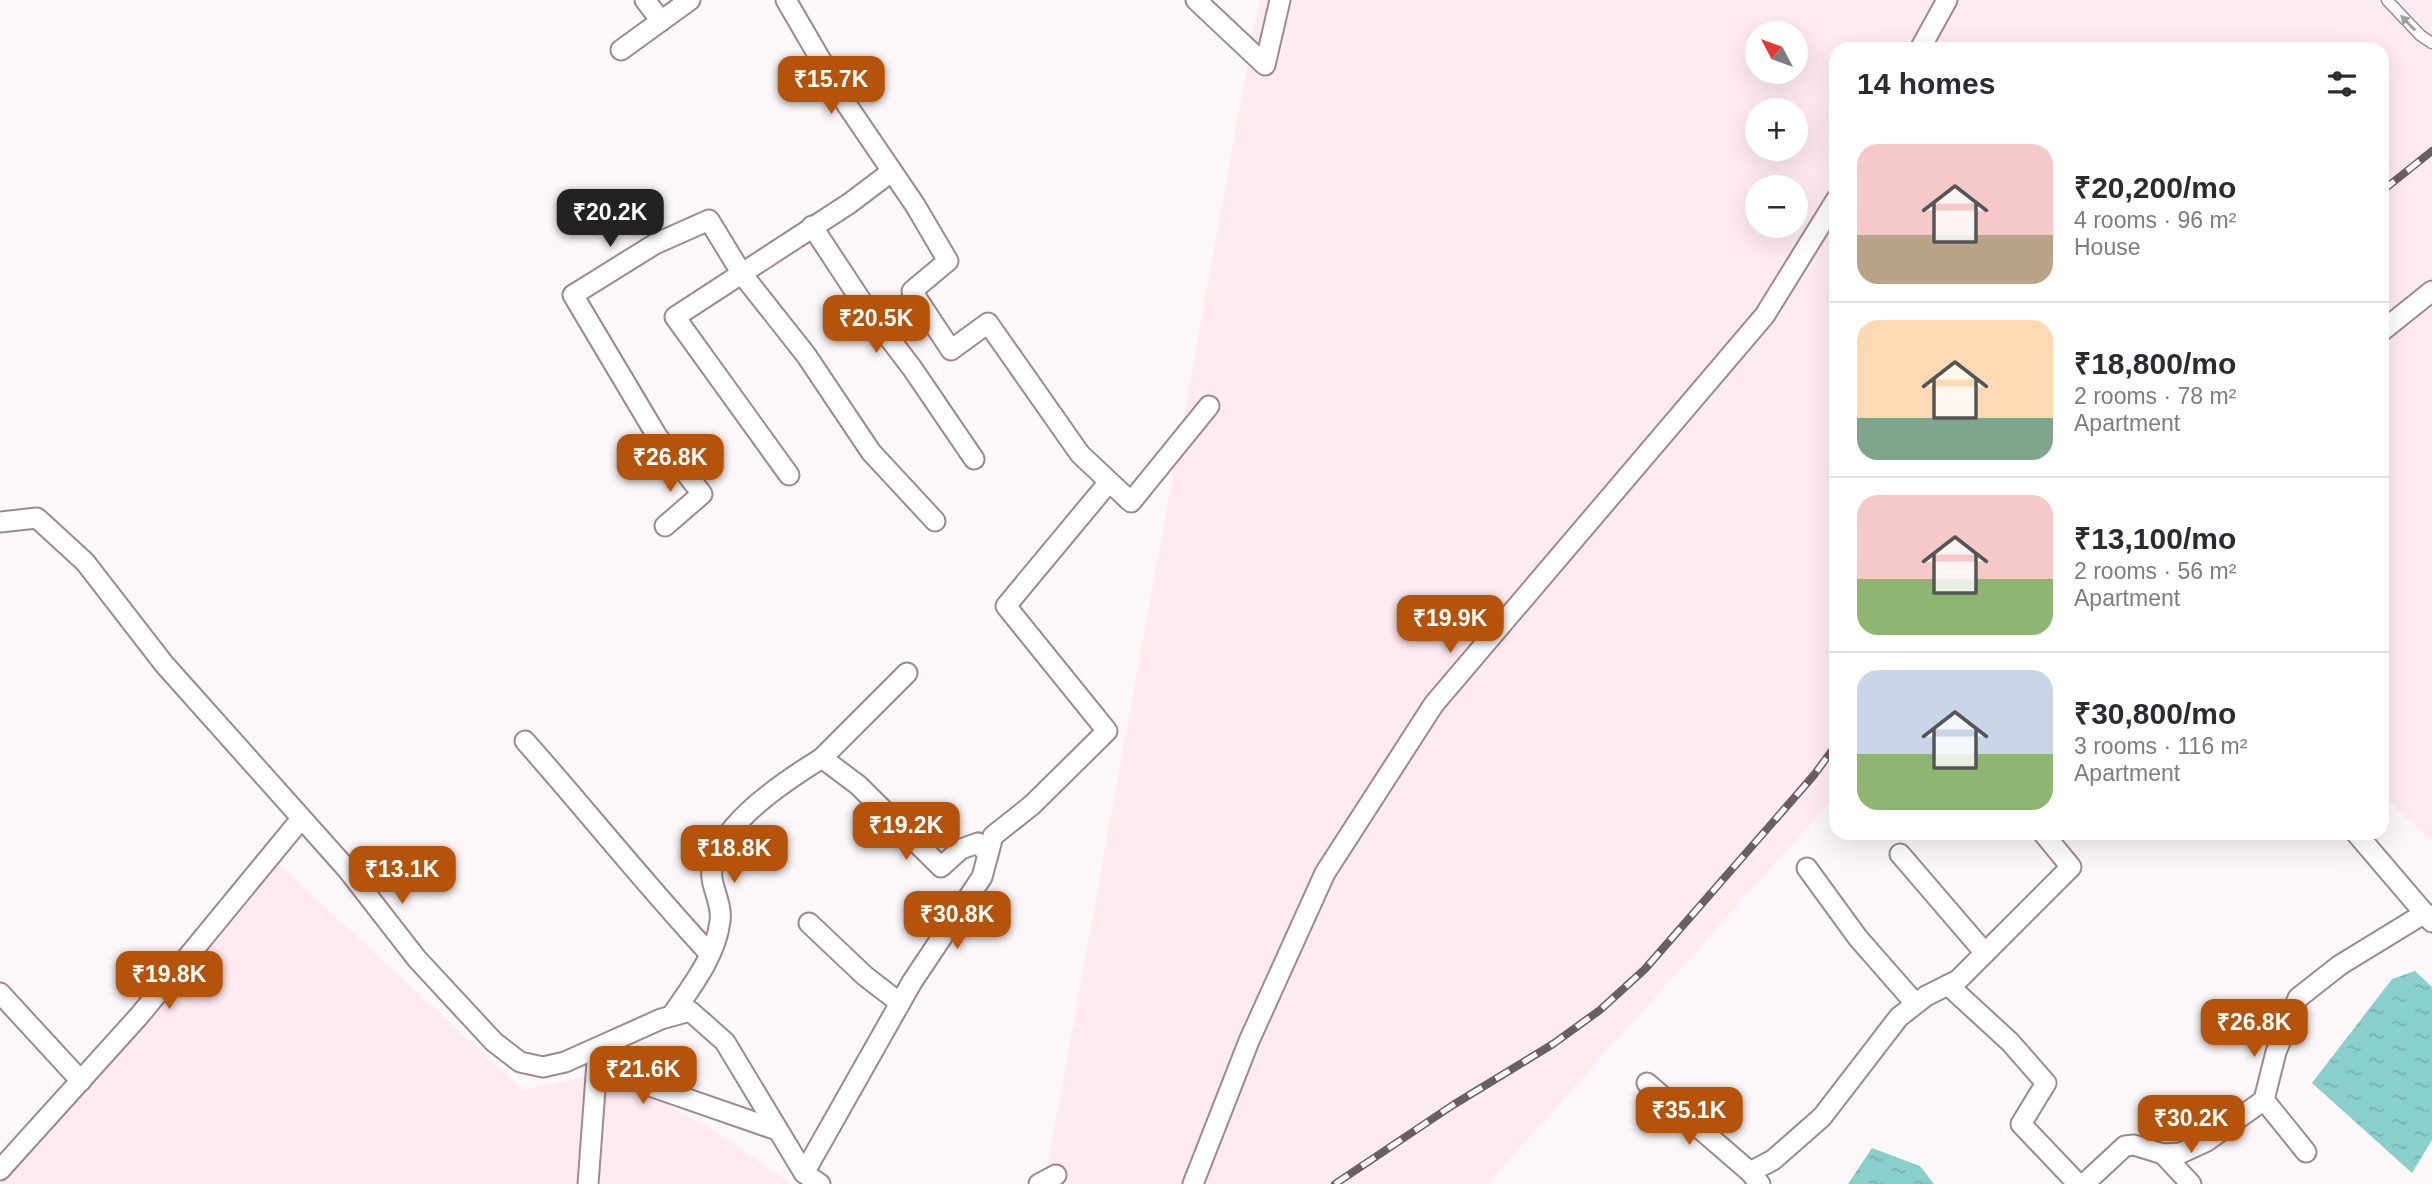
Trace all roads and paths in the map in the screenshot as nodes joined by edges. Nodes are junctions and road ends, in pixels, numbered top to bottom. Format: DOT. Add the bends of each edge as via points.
graph roads {
  1 [pos="645,0"];
  2 [pos="690,0"];
  3 [pos="786,0"];
  4 [pos="1196,0"];
  5 [pos="1280,0"];
  6 [pos="1947,0"];
  7 [pos="2387,0"];
  8 [pos="661,21"];
  9 [pos="1924,42"];
  10 [pos="2432,43"];
  11 [pos="621,50"];
  12 [pos="891,172"];
  13 [pos="1829,211"];
  14 [pos="812,226"];
  15 [pos="743,274"];
  16 [pos="2432,291"];
  17 [pos="2389,325"];
  18 [pos="1209,407"];
  19 [pos="974,459"];
  20 [pos="789,475"];
  21 [pos="1109,482"];
  22 [pos="935,521"];
  23 [pos="0,522"];
  24 [pos="665,526"];
  25 [pos="906,673"];
  26 [pos="525,741"];
  27 [pos="822,758"];
  28 [pos="301,819"];
  29 [pos="2049,840"];
  30 [pos="2362,840"];
  31 [pos="988,854"];
  32 [pos="1900,855"];
  33 [pos="1807,868"];
  34 [pos="2428,918"];
  35 [pos="809,923"];
  36 [pos="709,953"];
  37 [pos="1985,953"];
  38 [pos="1948,985"];
  39 [pos="0,993"];
  40 [pos="900,1003"];
  41 [pos="1916,1003"];
  42 [pos="672,1015"];
  43 [pos="598,1049"];
  44 [pos="81,1081"];
  45 [pos="1647,1083"];
  46 [pos="2264,1100"];
  47 [pos="777,1129"];
  48 [pos="2306,1152"];
  49 [pos="2162,1154"];
  50 [pos="0,1170"];
  51 [pos="812,1178"];
  52 [pos="1755,1178"];
  53 [pos="588,1184"];
  54 [pos="1193,1184"];
  55 [pos="2078,1184"];
  56 [pos="2084,1184"];
  57 [pos="2191,1184"];
  1 -- 8 [label="street"];
  2 -- 8 [label="street"];
  3 -- 12 [label="street"];
  4 -- 5 [label="street" via="1265,65"];
  6 -- 9 [label="street"];
  10 -- 7 [label="lane, one-way"];
  8 -- 11 [label="street"];
  12 -- 14 [label="street"];
  12 -- 21 [label="street" via="948,261 912,292 936,330 951,350 988,323 1080,454"];
  13 -- 54 [label="street" via="1765,315 1434,704 1325,873 1249,1041"];
  14 -- 15 [label="street"];
  14 -- 19 [label="street"];
  15 -- 20 [label="street" via="675,317"];
  15 -- 22 [label="street" via="806,355 871,452"];
  15 -- 24 [label="street" via="709,220 655,244 573,295 657,436 702,494"];
  16 -- 17 [label="street"];
  18 -- 21 [label="street" via="1131,502"];
  21 -- 31 [label="street" via="1006,606 1107,731 1032,805 993,836"];
  23 -- 28 [label="street" via="37,518 85,562 164,664"];
  25 -- 27 [label="street"];
  26 -- 36 [label="street"];
  27 -- 31 [label="street" via="858,785 941,867 961,849 978,843"];
  27 -- 36 [label="street" via="784,781 722,840 712,866 720,920"];
  28 -- 43 [label="street" via="347,869 417,959 494,1042 520,1062 543,1068"];
  28 -- 44 [label="street"];
  29 -- 37 [label="street" via="2071,867"];
  30 -- 34 [label="street"];
  31 -- 40 [label="street" via="982,877"];
  32 -- 37 [label="street"];
  33 -- 41 [label="street" via="1858,937"];
  34 -- 46 [label="street" via="2340,965 2298,998 2276,1052"];
  35 -- 40 [label="street"];
  36 -- 42 [label="street"];
  37 -- 38 [label="street"];
  38 -- 41 [label="street"];
  38 -- 55 [label="street" via="2010,1042 2046,1083 2021,1124"];
  39 -- 44 [label="street"];
  40 -- 51 [label="street"];
  41 -- 52 [label="street" via="1899,1017 1822,1118"];
  42 -- 43 [label="street"];
  42 -- 47 [label="street" via="690,1011 725,1042"];
  43 -- 47 [label="street" via="650,1086"];
  43 -- 53 [label="street"];
  44 -- 50 [label="street"];
  45 -- 52 [label="street"];
  46 -- 48 [label="street"];
  46 -- 49 [label="street" via="2207,1141 2181,1153"];
  47 -- 51 [label="street"];
  49 -- 56 [label="street" via="2124,1146"];
  49 -- 57 [label="street"];
}
